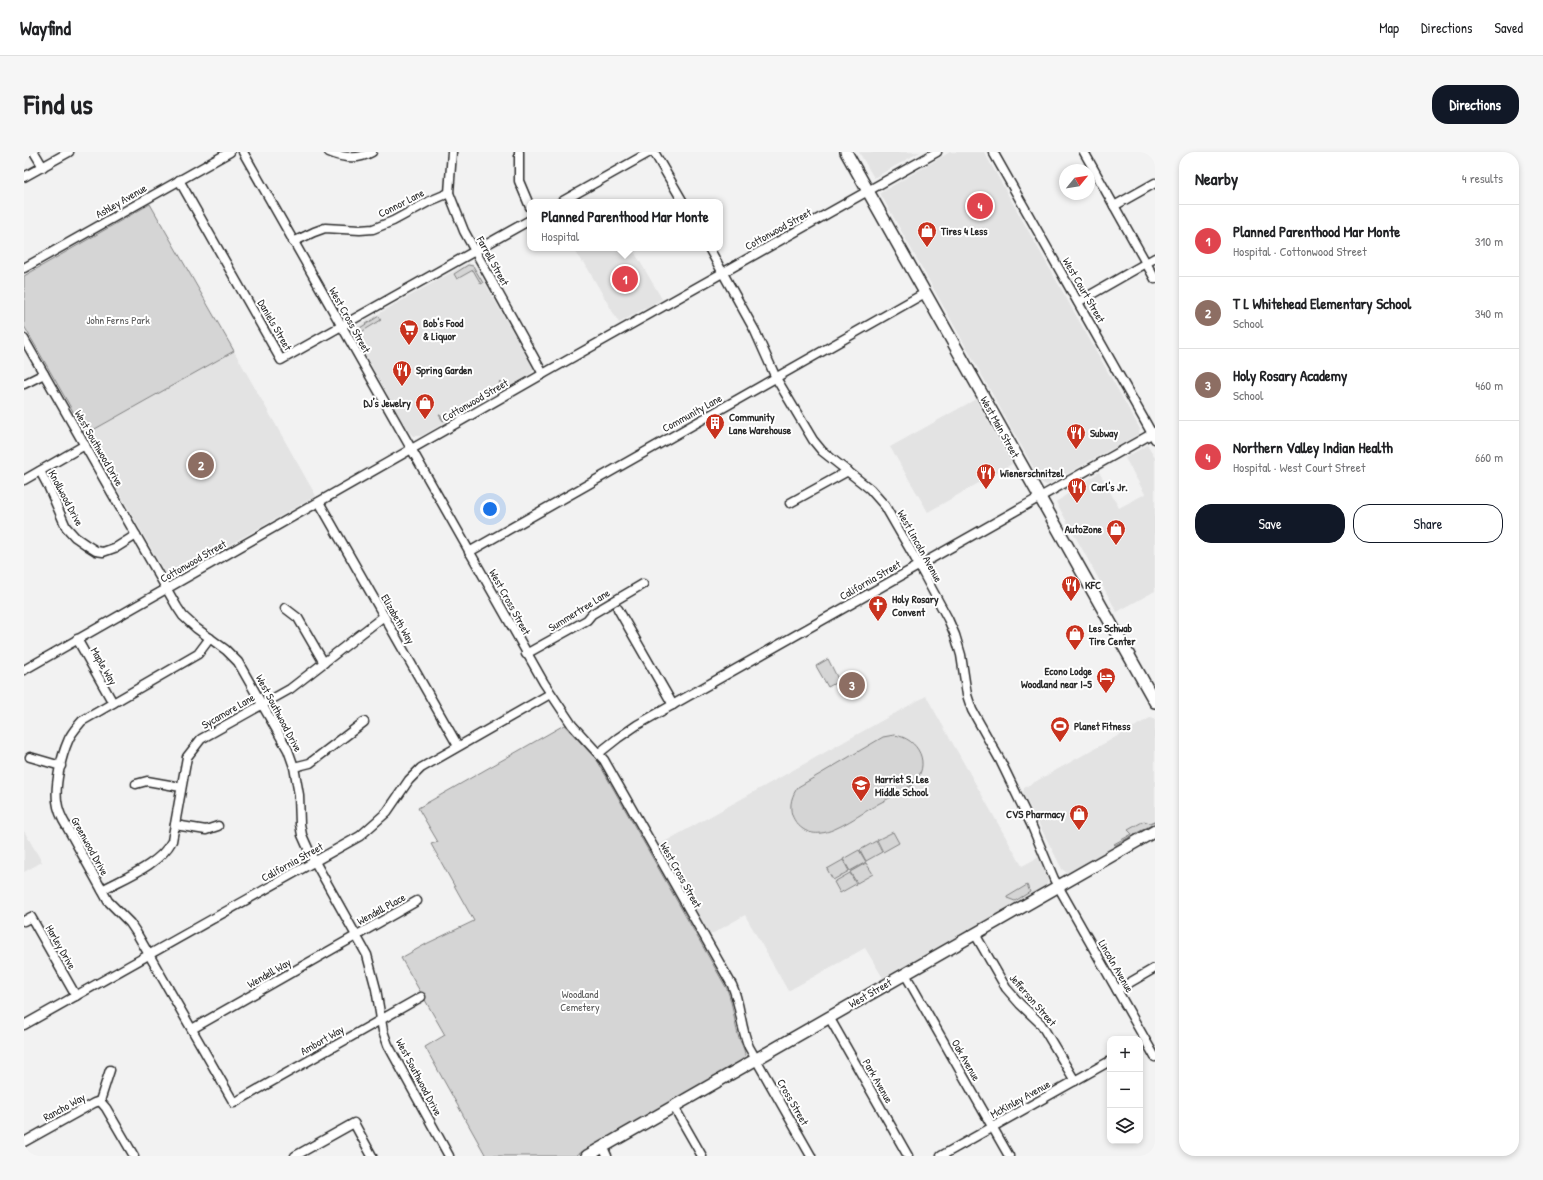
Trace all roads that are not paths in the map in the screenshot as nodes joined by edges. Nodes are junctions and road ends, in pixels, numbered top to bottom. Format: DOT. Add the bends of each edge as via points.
graph roads {
  1 [pos="34,152"];
  2 [pos="69,152"];
  3 [pos="230,152"];
  4 [pos="243,152"];
  5 [pos="329,152"];
  6 [pos="372,152"];
  7 [pos="452,152"];
  8 [pos="519,152"];
  9 [pos="650,152"];
  10 [pos="654,152"];
  11 [pos="846,152"];
  12 [pos="937,152"];
  13 [pos="993,152"];
  14 [pos="1084,152"];
  15 [pos="43,167"];
  16 [pos="24,177"];
  17 [pos="179,180"];
  18 [pos="1155,183"];
  19 [pos="868,191"];
  20 [pos="449,193"];
  21 [pos="566,199"];
  22 [pos="681,199"];
  23 [pos="527,200"];
  24 [pos="1114,206"];
  25 [pos="527,222"];
  26 [pos="294,242"];
  27 [pos="475,251"];
  28 [pos="711,251"];
  29 [pos="1155,258"];
  30 [pos="1146,263"];
  31 [pos="24,268"];
  32 [pos="723,273"];
  33 [pos="1155,279"];
  34 [pos="925,293"];
  35 [pos="1078,302"];
  36 [pos="342,327"];
  37 [pos="24,339"];
  38 [pos="44,374"];
  39 [pos="543,374"];
  40 [pos="776,378"];
  41 [pos="24,384"];
  42 [pos="1154,435"];
  43 [pos="85,445"];
  44 [pos="411,449"];
  45 [pos="40,471"];
  46 [pos="848,471"];
  47 [pos="24,480"];
  48 [pos="1040,497"];
  49 [pos="319,502"];
  50 [pos="790,503"];
  51 [pos="136,535"];
  52 [pos="469,552"];
  53 [pos="918,566"];
  54 [pos="643,584"];
  55 [pos="166,589"];
  56 [pos="285,608"];
  57 [pos="618,609"];
  58 [pos="384,616"];
  59 [pos="210,638"];
  60 [pos="77,639"];
  61 [pos="526,654"];
  62 [pos="324,663"];
  63 [pos="24,670"];
  64 [pos="550,694"];
  65 [pos="1155,702"];
  66 [pos="113,703"];
  67 [pos="263,704"];
  68 [pos="673,705"];
  69 [pos="364,722"];
  70 [pos="458,746"];
  71 [pos="599,753"];
  72 [pos="30,757"];
  73 [pos="61,766"];
  74 [pos="294,767"];
  75 [pos="136,784"];
  76 [pos="181,787"];
  77 [pos="175,825"];
  78 [pos="218,826"];
  79 [pos="1155,832"];
  80 [pos="315,862"];
  81 [pos="1058,886"];
  82 [pos="102,890"];
  83 [pos="417,901"];
  84 [pos="24,921"];
  85 [pos="975,934"];
  86 [pos="356,935"];
  87 [pos="149,954"];
  88 [pos="1155,968"];
  89 [pos="905,974"];
  90 [pos="1117,990"];
  91 [pos="76,996"];
  92 [pos="421,996"];
  93 [pos="829,1017"];
  94 [pos="381,1019"];
  95 [pos="24,1025"];
  96 [pos="192,1029"];
  97 [pos="1140,1036"];
  98 [pos="1143,1042"];
  99 [pos="1155,1057"];
  100 [pos="756,1059"];
  101 [pos="1107,1063"];
  102 [pos="110,1070"];
  103 [pos="1075,1081"];
  104 [pos="100,1101"];
  105 [pos="234,1103"];
  106 [pos="674,1107"];
  107 [pos="992,1127"];
  108 [pos="24,1142"];
  109 [pos="605,1152"];
  110 [pos="134,1156"];
  111 [pos="295,1156"];
  112 [pos="372,1156"];
  113 [pos="449,1156"];
  114 [pos="587,1156"];
  115 [pos="702,1156"];
  116 [pos="811,1156"];
  117 [pos="908,1156"];
  118 [pos="941,1156"];
  119 [pos="1009,1156"];
  1 -- 15 [label="street"];
  2 -- 15 [label="street"];
  3 -- 17 [label="street, Ashley Avenue"];
  4 -- 26 [label="street, West Cross Street"];
  5 -- 6 [label="street" via="339,157 352,158"];
  7 -- 20 [label="street, Farrell Street"];
  8 -- 23 [label="street" via="518,181"];
  9 -- 21 [label="street"];
  10 -- 22 [label="street"];
  11 -- 19 [label="main road, West Main Street"];
  12 -- 19 [label="street, Cottonwood Street"];
  13 -- 35 [label="street, West Court Street"];
  14 -- 24 [label="street"];
  15 -- 16 [label="street"];
  17 -- 31 [label="street, Ashley Avenue"];
  17 -- 36 [label="street, Daniels Street" via="282,360"];
  18 -- 24 [label="street"];
  19 -- 32 [label="street, Cottonwood Street"];
  19 -- 34 [label="main road, West Main Street"];
  20 -- 26 [label="street, Connor Lane" via="393,221 373,228 324,228"];
  20 -- 27 [label="street, Farrell Street"];
  24 -- 30 [label="street"];
  25 -- 27 [label="street, Daniels Street"];
  26 -- 36 [label="street, West Cross Street"];
  27 -- 36 [label="street, Daniels Street"];
  27 -- 39 [label="street, Farrell Street"];
  28 -- 32 [label="street, West Lincoln Avenue"];
  29 -- 30 [label="street"];
  30 -- 33 [label="street"];
  30 -- 35 [label="street"];
  32 -- 39 [label="street, Cottonwood Street"];
  32 -- 40 [label="street, West Lincoln Avenue" via="755,331"];
  34 -- 40 [label="street, Community Lane"];
  34 -- 48 [label="main road, West Main Street"];
  35 -- 42 [label="street, West Court Street"];
  36 -- 44 [label="street, West Cross Street"];
  37 -- 38 [label="street, West Southwood Drive"];
  38 -- 41 [label="street"];
  38 -- 43 [label="street, West Southwood Drive"];
  39 -- 44 [label="street, Cottonwood Street"];
  40 -- 46 [label="street, West Lincoln Avenue" via="813,440 822,451"];
  40 -- 52 [label="street, Community Lane"];
  42 -- 48 [label="street, California Street"];
  43 -- 45 [label="street"];
  43 -- 51 [label="street, West Southwood Drive"];
  44 -- 49 [label="street, Cottonwood Street"];
  44 -- 52 [label="street, West Cross Street"];
  45 -- 47 [label="street"];
  45 -- 51 [label="street, Knollwood Drive" via="66,527 74,537 96,551 103,552"];
  46 -- 50 [label="street"];
  46 -- 53 [label="street, West Lincoln Avenue" via="870,488 885,506"];
  48 -- 53 [label="street, California Street"];
  48 -- 65 [label="main road, West Main Street"];
  49 -- 55 [label="street, Cottonwood Street"];
  49 -- 58 [label="street, Elizabeth Way"];
  51 -- 55 [label="street, West Southwood Drive"];
  52 -- 61 [label="street, West Cross Street"];
  53 -- 68 [label="street, California Street"];
  53 -- 81 [label="street, West Lincoln Avenue" via="955,635 972,710 1014,790"];
  54 -- 61 [label="street, Summertree Lane" via="592,614 587,620"];
  55 -- 59 [label="street, West Southwood Drive" via="183,616"];
  55 -- 60 [label="street, Cottonwood Street"];
  56 -- 62 [label="street" via="298,618"];
  57 -- 68 [label="street"];
  58 -- 62 [label="street, Sycamore Lane"];
  58 -- 70 [label="street, Elizabeth Way"];
  59 -- 66 [label="street, Greenwood Drive" via="198,654"];
  59 -- 67 [label="street, West Southwood Drive" via="238,662"];
  60 -- 63 [label="street, Cottonwood Street"];
  60 -- 66 [label="street, Maple Way"];
  61 -- 64 [label="street, West Cross Street"];
  62 -- 67 [label="street, Sycamore Lane" via="302,681"];
  64 -- 70 [label="street, California Street"];
  64 -- 71 [label="street, West Cross Street" via="580,734"];
  66 -- 73 [label="street, Greenwood Drive" via="92,714 75,728 68,741"];
  67 -- 74 [label="street, West Southwood Drive" via="288,750"];
  67 -- 76 [label="street, Sycamore Lane" via="201,739 187,757"];
  68 -- 71 [label="street, California Street" via="626,732"];
  69 -- 74 [label="street" via="310,763"];
  70 -- 80 [label="street, California Street" via="417,771 392,806 368,830"];
  71 -- 100 [label="street, West Cross Street" via="732,985 746,1042"];
  72 -- 73 [label="street"];
  73 -- 82 [label="street, Greenwood Drive" via="56,792 60,815"];
  74 -- 80 [label="street, West Southwood Drive" via="302,835"];
  75 -- 76 [label="street" via="147,781"];
  76 -- 77 [label="street, Sycamore Lane"];
  77 -- 78 [label="street" via="206,830"];
  77 -- 82 [label="street, Sycamore Lane" via="172,841 160,857"];
  79 -- 81 [label="main road, West Street"];
  80 -- 86 [label="street, West Southwood Drive"];
  80 -- 87 [label="street, California Street"];
  81 -- 85 [label="main road, West Street"];
  81 -- 90 [label="street, Lincoln Avenue"];
  82 -- 87 [label="street, Greenwood Drive" via="108,901 130,923"];
  83 -- 86 [label="street, Wendell Place"];
  84 -- 91 [label="street, Harley Drive" via="31,917"];
  85 -- 89 [label="main road, West Street"];
  85 -- 103 [label="street, Jefferson Street" via="1006,988 1041,1024"];
  86 -- 94 [label="street, West Southwood Drive" via="372,969"];
  86 -- 96 [label="street, Wendell Way"];
  87 -- 91 [label="street, California Street"];
  87 -- 96 [label="street, Greenwood Drive"];
  88 -- 90 [label="street"];
  89 -- 93 [label="main road, West Street"];
  89 -- 107 [label="street, Oak Avenue"];
  90 -- 97 [label="street, Lincoln Avenue"];
  91 -- 95 [label="street, California Street"];
  92 -- 94 [label="street, Ambort Way"];
  93 -- 100 [label="main road, West Street"];
  93 -- 117 [label="street, Park Avenue"];
  94 -- 105 [label="street, Ambort Way"];
  94 -- 113 [label="street, West Southwood Drive" via="390,1050"];
  96 -- 105 [label="street, Greenwood Drive"];
  98 -- 99 [label="street, Lincoln Avenue"];
  100 -- 106 [label="main road, West Street"];
  100 -- 116 [label="street, Cross Street"];
  101 -- 103 [label="street, McKinley Avenue"];
  102 -- 104 [label="street"];
  103 -- 107 [label="street, McKinley Avenue"];
  104 -- 108 [label="street, Rancho Way"];
  104 -- 110 [label="street, Rancho Way"];
  106 -- 109 [label="main road, West Street"];
  106 -- 115 [label="street"];
  107 -- 118 [label="street, McKinley Avenue"];
  107 -- 119 [label="street, Oak Avenue"];
  109 -- 114 [label="main road, West Street"];
  111 -- 112 [label="street" via="354,1123"];
}
